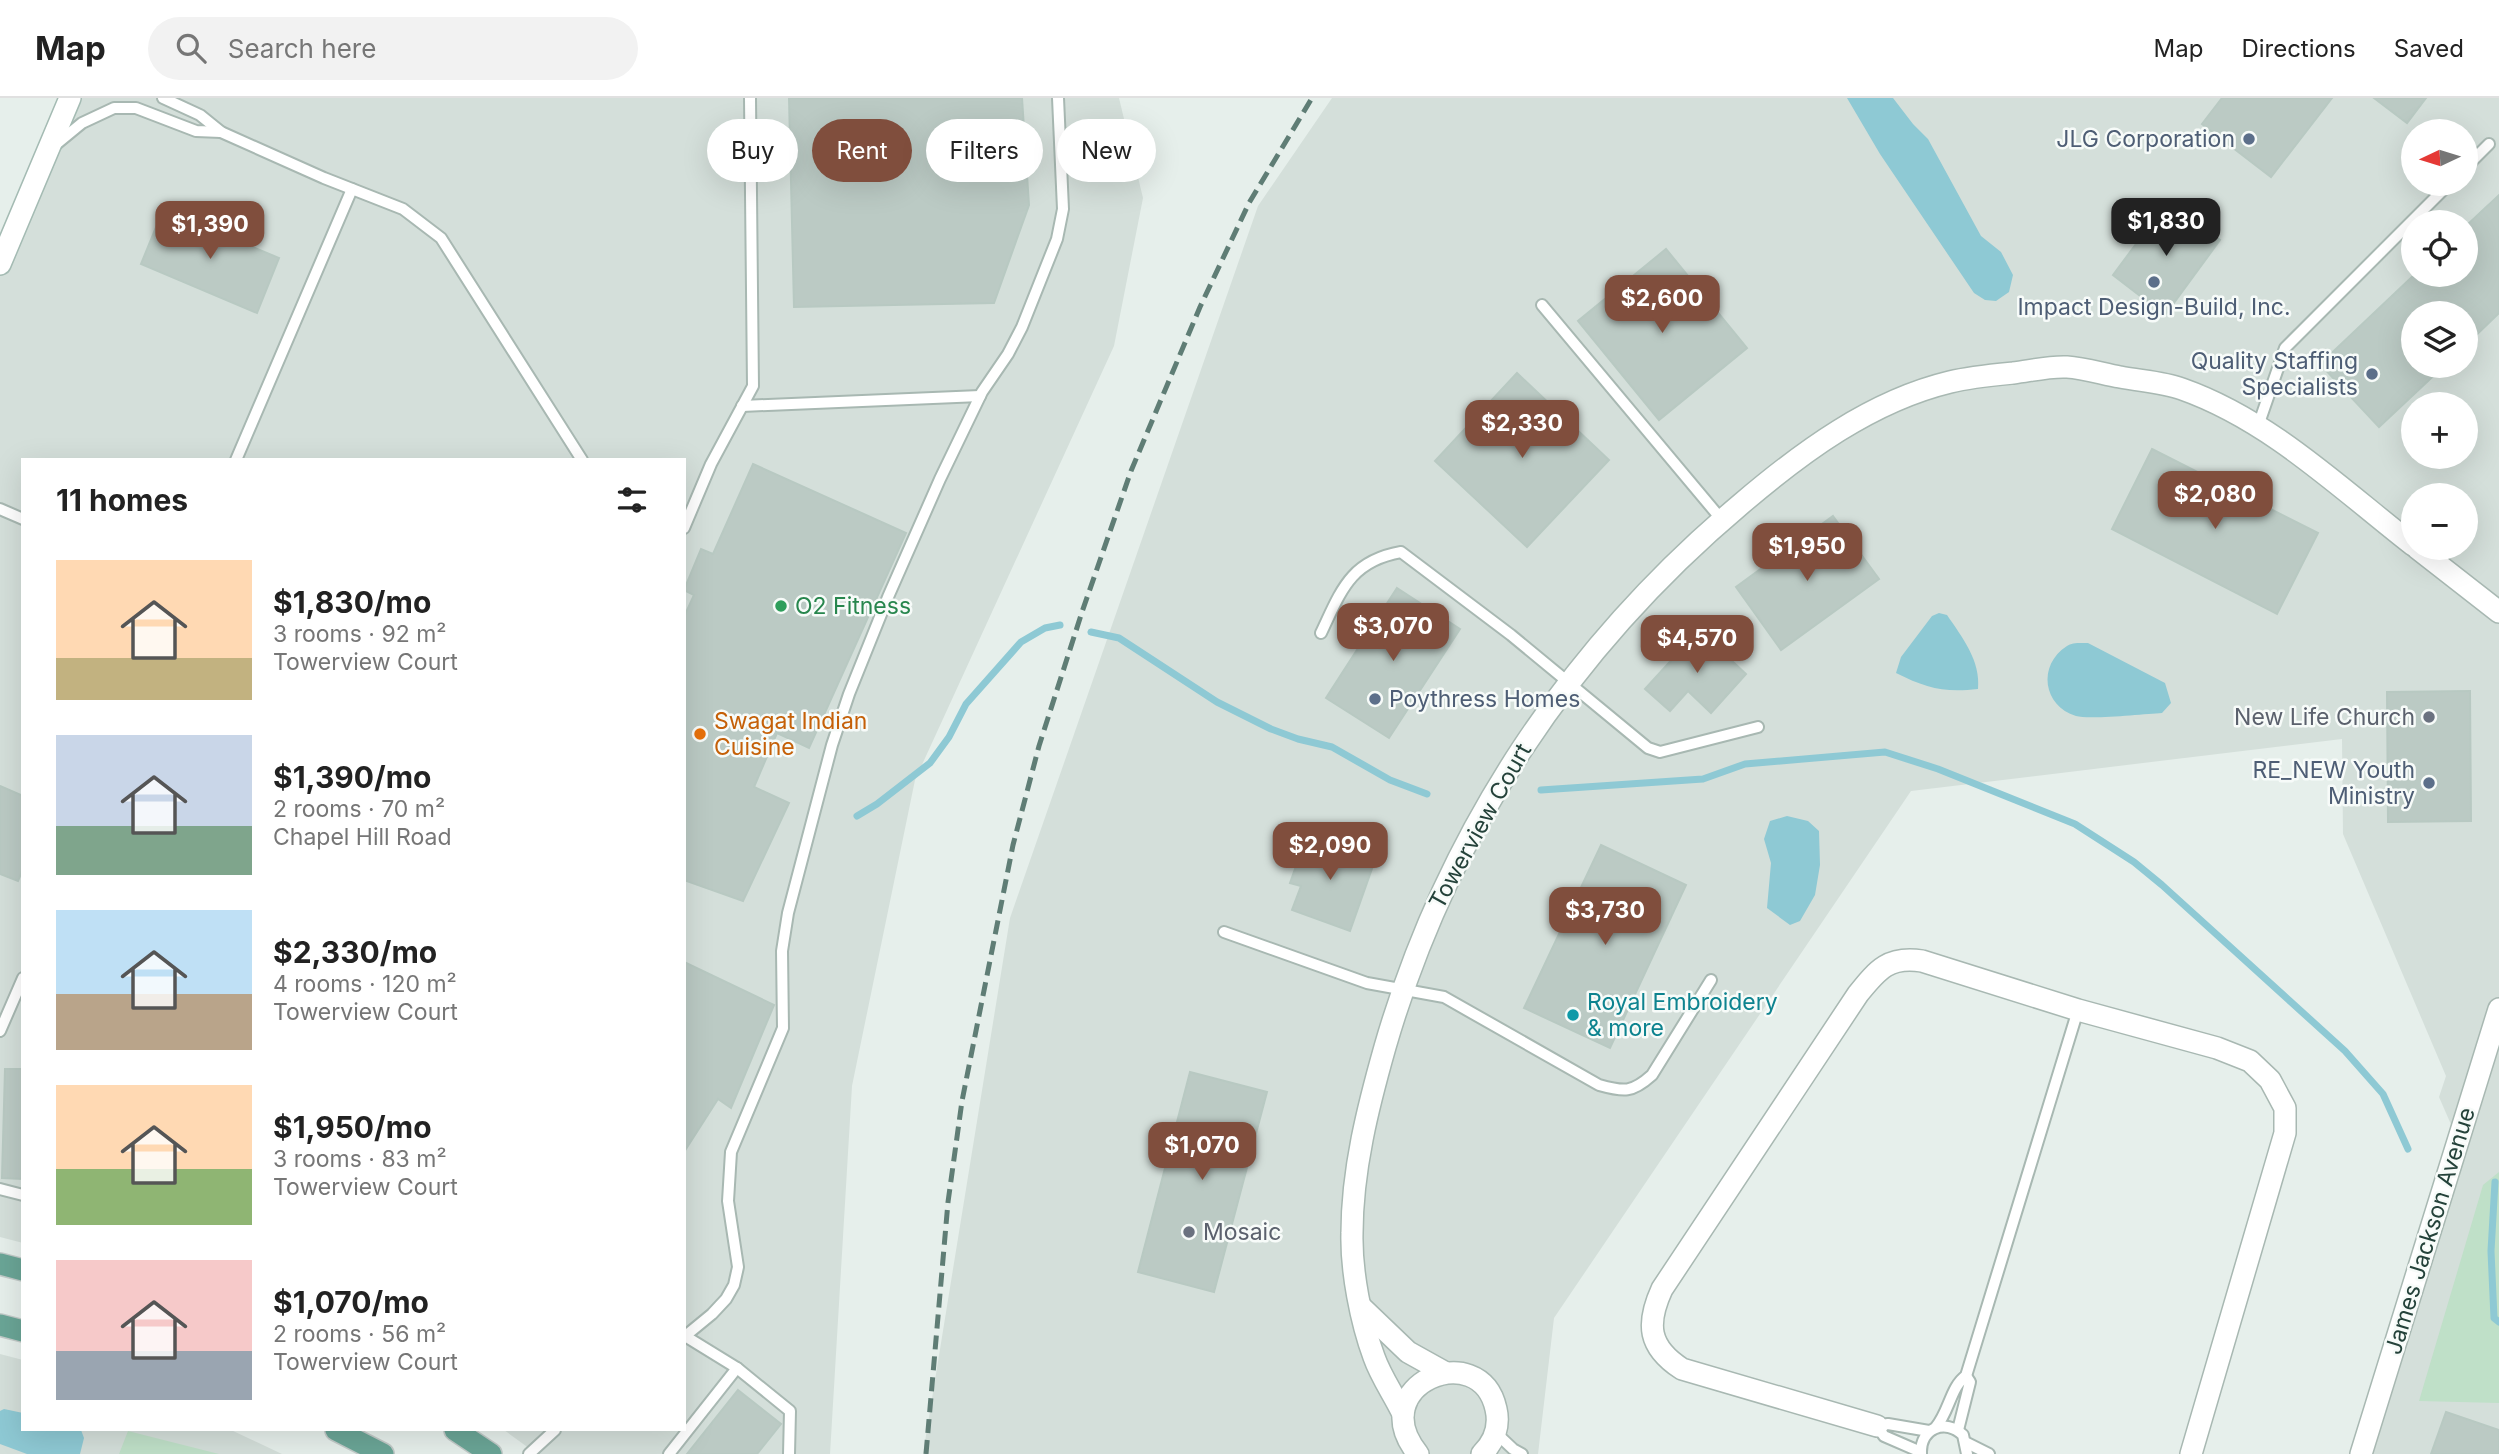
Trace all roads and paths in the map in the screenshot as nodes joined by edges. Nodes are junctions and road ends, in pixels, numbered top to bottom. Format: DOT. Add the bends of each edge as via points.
graph roads {
  1 [pos="70,98"];
  2 [pos="163,98"];
  3 [pos="750,98"];
  4 [pos="1058,98"];
  5 [pos="221,132"];
  6 [pos="2488,144"];
  7 [pos="48,150"];
  8 [pos="2478,154"];
  9 [pos="352,189"];
  10 [pos="2437,196"];
  11 [pos="0,264"];
  12 [pos="1542,305"];
  13 [pos="980,396"];
  14 [pos="743,406"];
  15 [pos="2258,426"];
  16 [pos="237,458"];
  17 [pos="581,458"];
  18 [pos="0,509"];
  19 [pos="21,518"];
  20 [pos="1722,520"];
  21 [pos="686,523"];
  22 [pos="2401,535"];
  23 [pos="2433,560"];
  24 [pos="2499,612"];
  25 [pos="1321,633"];
  26 [pos="1568,683"];
  27 [pos="1758,727"];
  28 [pos="1224,932"];
  29 [pos="1711,980"];
  30 [pos="1402,989"];
  31 [pos="18,1001"];
  32 [pos="2499,1009"];
  33 [pos="2078,1010"];
  34 [pos="0,1031"];
  35 [pos="0,1189"];
  36 [pos="21,1194"];
  37 [pos="0,1264"];
  38 [pos="21,1269"];
  39 [pos="1361,1307"];
  40 [pos="0,1325"];
  41 [pos="21,1330"];
  42 [pos="686,1336"];
  43 [pos="686,1338"];
  44 [pos="737,1368"];
  45 [pos="1444,1373"];
  46 [pos="1966,1376"];
  47 [pos="1403,1413"];
  48 [pos="1877,1426"];
  49 [pos="1933,1429"];
  50 [pos="1958,1430"];
  51 [pos="338,1431"];
  52 [pos="456,1431"];
  53 [pos="554,1431"];
  54 [pos="1496,1433"];
  55 [pos="1967,1448"];
  56 [pos="1921,1453"];
  57 [pos="383,1454"];
  58 [pos="491,1454"];
  59 [pos="529,1454"];
  60 [pos="669,1454"];
  61 [pos="789,1454"];
  62 [pos="1418,1454"];
  63 [pos="1482,1454"];
  64 [pos="1522,1454"];
  65 [pos="1989,1454"];
  66 [pos="2191,1454"];
  67 [pos="2361,1454"];
  1 -- 7 [label="street"];
  2 -- 5 [label="lane" via="200,115"];
  3 -- 14 [label="lane" via="753,386"];
  4 -- 13 [label="lane" via="1063,160 1061,225 1022,327"];
  5 -- 7 [label="lane" via="196,131 136,108 114,108 82,123"];
  5 -- 9 [label="lane"];
  6 -- 8 [label="lane"];
  7 -- 11 [label="street"];
  9 -- 16 [label="lane"];
  9 -- 17 [label="lane" via="403,209 441,238"];
  10 -- 15 [label="lane" via="2285,348"];
  12 -- 20 [label="lane"];
  13 -- 14 [label="lane"];
  13 -- 42 [label="lane" via="888,597 832,745 788,913 782,951 783,1028 732,1152 728,1201 738,1266 734,1285 719,1307"];
  14 -- 21 [label="lane"];
  15 -- 20 [label="street, Towerview Court" via="2180,388 2066,367 1961,380 1889,402 1846,427 1775,475"];
  15 -- 22 [label="street, Towerview Court"];
  18 -- 19 [label="lane"];
  20 -- 26 [label="street, Towerview Court" via="1612,628"];
  23 -- 24 [label="street, Towerview Court"];
  25 -- 26 [label="lane" via="1344,585 1367,563 1401,552"];
  26 -- 27 [label="lane" via="1648,748 1660,752"];
  26 -- 30 [label="street, Towerview Court" via="1518,751 1479,818 1440,896"];
  28 -- 30 [label="lane" via="1367,983"];
  29 -- 30 [label="lane" via="1652,1075 1638,1087 1620,1091 1599,1085 1444,997"];
  30 -- 39 [label="street, Towerview Court" via="1376,1081 1354,1189 1354,1272"];
  31 -- 34 [label="lane"];
  32 -- 67 [label="street, James Jackson Avenue"];
  33 -- 46 [label="lane"];
  33 -- 48 [label="street" via="1922,961 1904,958 1889,964 1858,994 1662,1289 1653,1308 1651,1328 1667,1359 1682,1368"];
  33 -- 66 [label="street" via="2250,1061 2270,1080 2285,1108 2285,1133"];
  35 -- 36 [label="lane"];
  37 -- 38 [label="main road"];
  39 -- 45 [label="street" via="1408,1352"];
  39 -- 47 [label="street, Towerview Court" via="1374,1358"];
  40 -- 41 [label="main road"];
  43 -- 44 [label="lane"];
  44 -- 60 [label="lane"];
  44 -- 61 [label="lane" via="790,1411"];
  45 -- 47 [label="street" via="1417,1386"];
  45 -- 54 [label="street" via="1460,1373 1486,1389 1498,1418"];
  46 -- 49 [label="lane" via="1959,1381 1945,1417"];
  46 -- 50 [label="lane" via="1970,1382"];
  47 -- 62 [label="street, Towerview Court" via="1404,1429"];
  48 -- 49 [label="lane"];
  48 -- 56 [label="lane" via="1884,1436"];
  49 -- 50 [label="lane"];
  49 -- 56 [label="lane" via="1921,1444"];
  50 -- 55 [label="lane"];
  51 -- 57 [label="main road"];
  52 -- 58 [label="main road"];
  53 -- 59 [label="lane"];
  54 -- 63 [label="street"];
  54 -- 64 [label="lane"];
  55 -- 65 [label="lane"];
}
